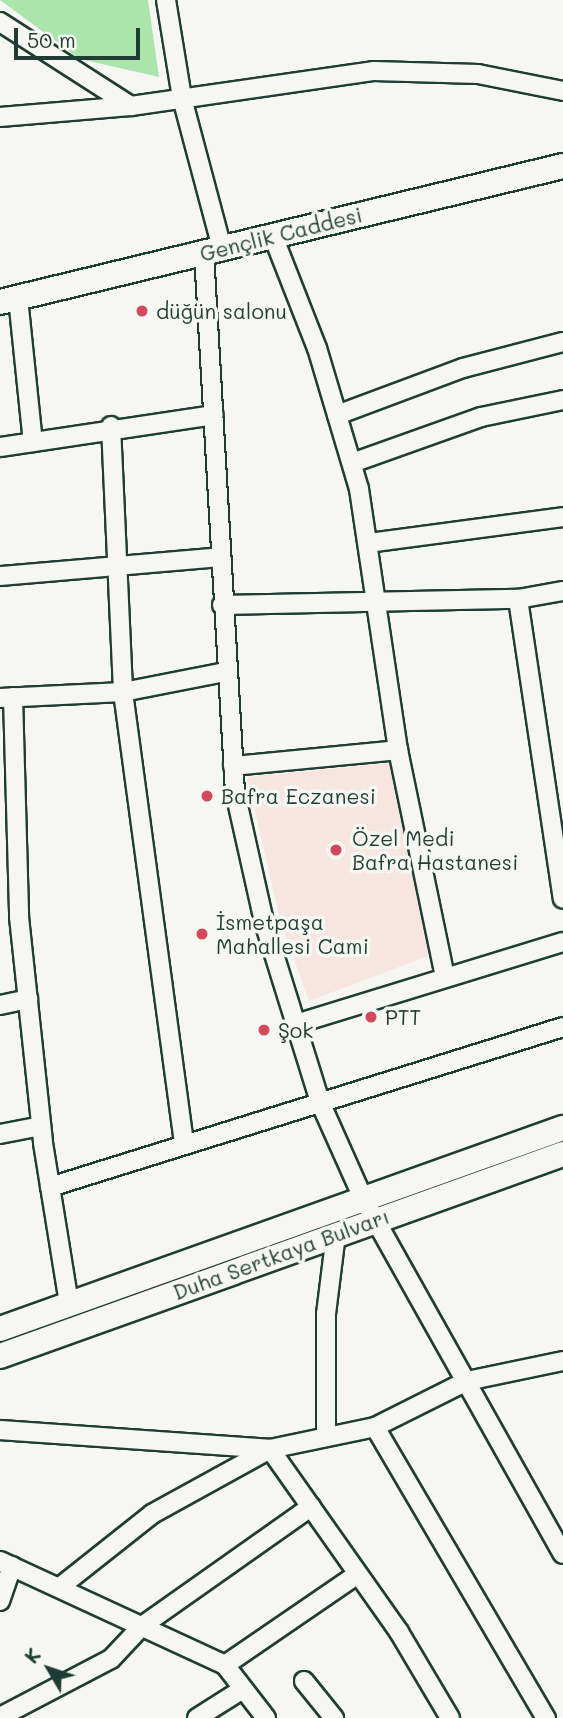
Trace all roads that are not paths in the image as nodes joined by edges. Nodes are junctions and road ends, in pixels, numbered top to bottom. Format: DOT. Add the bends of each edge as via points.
graph roads {
  1 [pos="166,0"];
  2 [pos="0,22"];
  3 [pos="563,91"];
  4 [pos="182,98"];
  5 [pos="131,106"];
  6 [pos="0,117"];
  7 [pos="563,166"];
  8 [pos="273,236"];
  9 [pos="213,251"];
  10 [pos="9,300"];
  11 [pos="563,342"];
  12 [pos="563,400"];
  13 [pos="214,415"];
  14 [pos="337,415"];
  15 [pos="111,426"];
  16 [pos="33,442"];
  17 [pos="0,446"];
  18 [pos="352,463"];
  19 [pos="563,517"];
  20 [pos="369,542"];
  21 [pos="220,557"];
  22 [pos="116,567"];
  23 [pos="0,576"];
  24 [pos="563,591"];
  25 [pos="518,599"];
  26 [pos="380,604"];
  27 [pos="222,605"];
  28 [pos="225,672"];
  29 [pos="123,692"];
  30 [pos="7,698"];
  31 [pos="398,750"];
  32 [pos="233,766"];
  33 [pos="563,899"];
  34 [pos="563,942"];
  35 [pos="445,976"];
  36 [pos="28,999"];
  37 [pos="0,1005"];
  38 [pos="296,1024"];
  39 [pos="563,1027"];
  40 [pos="320,1102"];
  41 [pos="41,1126"];
  42 [pos="563,1128"];
  43 [pos="0,1135"];
  44 [pos="184,1143"];
  45 [pos="563,1154"];
  46 [pos="51,1187"];
  47 [pos="363,1198"];
  48 [pos="376,1220"];
  49 [pos="336,1234"];
  50 [pos="69,1304"];
  51 [pos="0,1329"];
  52 [pos="0,1356"];
  53 [pos="563,1361"];
  54 [pos="467,1381"];
  55 [pos="375,1427"];
  56 [pos="0,1430"];
  57 [pos="326,1437"];
  58 [pos="270,1449"];
  59 [pos="312,1507"];
  60 [pos="563,1554"];
  61 [pos="6,1563"];
  62 [pos="358,1574"];
  63 [pos="60,1587"];
  64 [pos="0,1601"];
  65 [pos="142,1626"];
  66 [pos="225,1665"];
  67 [pos="304,1681"];
  68 [pos="243,1689"];
  69 [pos="0,1717"];
  70 [pos="197,1718"];
  71 [pos="265,1718"];
  72 [pos="334,1718"];
  73 [pos="449,1718"];
  74 [pos="546,1718"];
  1 -- 4 [label="street"];
  2 -- 5 [label="street"];
  3 -- 4 [label="street" via="478,74 374,71"];
  4 -- 5 [label="street"];
  4 -- 9 [label="street"];
  5 -- 6 [label="street"];
  7 -- 8 [label="main road, Gençlik Caddesi"];
  8 -- 9 [label="main road, Gençlik Caddesi"];
  8 -- 14 [label="street"];
  9 -- 10 [label="main road, Gençlik Caddesi"];
  9 -- 13 [label="street"];
  10 -- 16 [label="street"];
  11 -- 14 [label="street" via="463,368"];
  12 -- 18 [label="street" via="481,417"];
  13 -- 15 [label="street"];
  13 -- 21 [label="street"];
  14 -- 18 [label="street"];
  15 -- 16 [label="street"];
  15 -- 22 [label="street"];
  16 -- 17 [label="street"];
  18 -- 20 [label="street"];
  19 -- 20 [label="street"];
  20 -- 26 [label="street"];
  21 -- 22 [label="street"];
  21 -- 27 [label="street"];
  22 -- 23 [label="street"];
  22 -- 29 [label="street"];
  24 -- 25 [label="street"];
  25 -- 26 [label="street"];
  25 -- 33 [label="street"];
  26 -- 27 [label="street"];
  26 -- 31 [label="street"];
  27 -- 28 [label="street"];
  28 -- 29 [label="street"];
  28 -- 32 [label="street"];
  29 -- 30 [label="street"];
  29 -- 44 [label="street"];
  30 -- 36 [label="street"];
  31 -- 32 [label="street"];
  31 -- 35 [label="street"];
  32 -- 38 [label="street" via="264,922"];
  34 -- 35 [label="street"];
  35 -- 38 [label="street"];
  36 -- 37 [label="street"];
  36 -- 41 [label="street"];
  38 -- 40 [label="street"];
  39 -- 40 [label="street"];
  40 -- 44 [label="street"];
  40 -- 47 [label="street"];
  41 -- 43 [label="street"];
  41 -- 46 [label="street"];
  42 -- 47 [label="main road, Duha Sertkaya Bulvarı"];
  44 -- 46 [label="street"];
  45 -- 48 [label="main road, Duha Sertkaya Bulvarı"];
  46 -- 50 [label="street"];
  47 -- 48 [label="street"];
  47 -- 50 [label="main road, Duha Sertkaya Bulvarı"];
  48 -- 49 [label="main road, Duha Sertkaya Bulvarı"];
  48 -- 54 [label="street"];
  49 -- 52 [label="main road, Duha Sertkaya Bulvarı"];
  49 -- 57 [label="street" via="326,1314"];
  50 -- 51 [label="main road, Duha Sertkaya Bulvarı"];
  53 -- 54 [label="street"];
  54 -- 55 [label="street"];
  54 -- 60 [label="street"];
  55 -- 57 [label="street"];
  55 -- 74 [label="street"];
  56 -- 58 [label="street"];
  57 -- 58 [label="street"];
  58 -- 59 [label="street"];
  58 -- 63 [label="street" via="152,1514"];
  59 -- 62 [label="street"];
  59 -- 65 [label="street"];
  61 -- 63 [label="street"];
  61 -- 64 [label="street"];
  62 -- 66 [label="street"];
  62 -- 73 [label="street"];
  63 -- 65 [label="street"];
  65 -- 66 [label="street"];
  65 -- 69 [label="street" via="111,1659"];
  66 -- 68 [label="street"];
  67 -- 72 [label="street"];
  68 -- 70 [label="street"];
  68 -- 71 [label="street"];
}
